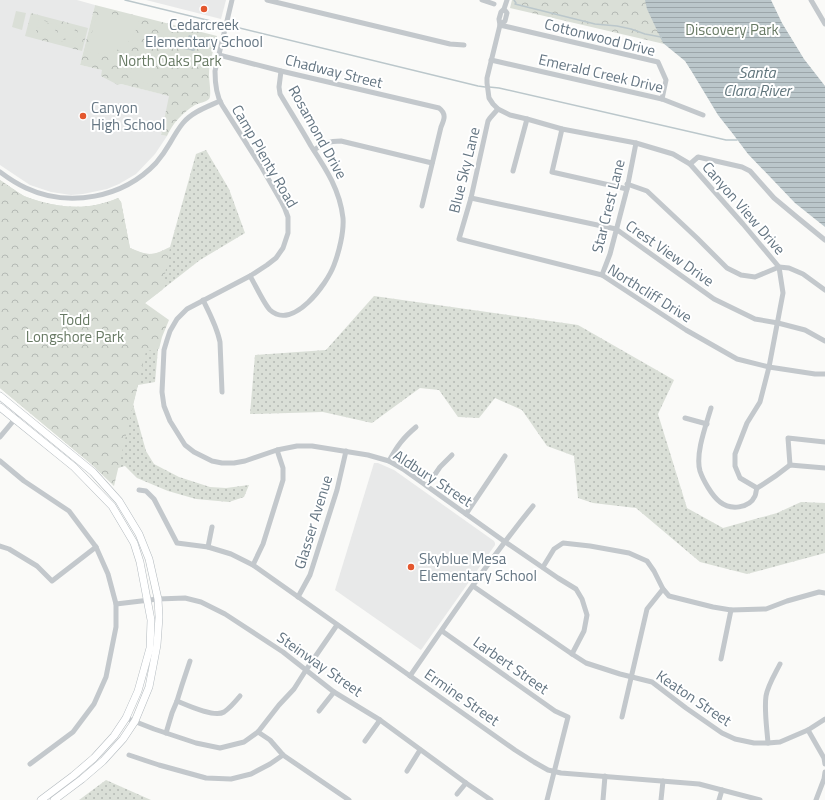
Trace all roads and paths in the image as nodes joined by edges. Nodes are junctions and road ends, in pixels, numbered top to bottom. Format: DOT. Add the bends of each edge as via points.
graph roads {
  1 [pos="232,0"];
  2 [pos="267,0"];
  3 [pos="482,0"];
  4 [pos="507,0"];
  5 [pos="811,0"];
  6 [pos="494,4"];
  7 [pos="500,24"];
  8 [pos="825,24"];
  9 [pos="464,45"];
  10 [pos="219,55"];
  11 [pos="491,60"];
  12 [pos="281,71"];
  13 [pos="662,99"];
  14 [pos="220,101"];
  15 [pos="498,109"];
  16 [pos="703,115"];
  17 [pos="527,118"];
  18 [pos="562,129"];
  19 [pos="636,143"];
  20 [pos="314,150"];
  21 [pos="432,163"];
  22 [pos="690,164"];
  23 [pos="514,171"];
  24 [pos="0,172"];
  25 [pos="627,187"];
  26 [pos="471,198"];
  27 [pos="422,206"];
  28 [pos="616,230"];
  29 [pos="459,239"];
  30 [pos="825,240"];
  31 [pos="779,267"];
  32 [pos="602,275"];
  33 [pos="250,276"];
  34 [pos="825,290"];
  35 [pos="203,300"];
  36 [pos="778,323"];
  37 [pos="825,341"];
  38 [pos="769,367"];
  39 [pos="825,374"];
  40 [pos="222,392"];
  41 [pos="0,396"];
  42 [pos="0,406"];
  43 [pos="711,408"];
  44 [pos="20,413"];
  45 [pos="685,418"];
  46 [pos="15,419"];
  47 [pos="706,424"];
  48 [pos="416,427"];
  49 [pos="176,431"];
  50 [pos="0,437"];
  51 [pos="825,442"];
  52 [pos="276,450"];
  53 [pos="346,451"];
  54 [pos="452,455"];
  55 [pos="505,456"];
  56 [pos="0,461"];
  57 [pos="389,461"];
  58 [pos="790,465"];
  59 [pos="825,468"];
  60 [pos="427,486"];
  61 [pos="757,488"];
  62 [pos="139,490"];
  63 [pos="532,506"];
  64 [pos="466,514"];
  65 [pos="212,527"];
  66 [pos="505,541"];
  67 [pos="0,546"];
  68 [pos="96,547"];
  69 [pos="208,547"];
  70 [pos="253,565"];
  71 [pos="543,568"];
  72 [pos="473,586"];
  73 [pos="663,589"];
  74 [pos="825,593"];
  75 [pos="298,597"];
  76 [pos="158,599"];
  77 [pos="148,600"];
  78 [pos="116,604"];
  79 [pos="731,610"];
  80 [pos="337,625"];
  81 [pos="442,631"];
  82 [pos="572,654"];
  83 [pos="721,659"];
  84 [pos="190,661"];
  85 [pos="780,664"];
  86 [pos="306,670"];
  87 [pos="410,676"];
  88 [pos="631,677"];
  89 [pos="334,692"];
  90 [pos="240,696"];
  91 [pos="177,701"];
  92 [pos="320,710"];
  93 [pos="622,717"];
  94 [pos="126,718"];
  95 [pos="825,719"];
  96 [pos="380,720"];
  97 [pos="135,721"];
  98 [pos="808,730"];
  99 [pos="258,732"];
  100 [pos="166,733"];
  101 [pos="364,741"];
  102 [pos="768,743"];
  103 [pos="420,750"];
  104 [pos="129,755"];
  105 [pos="283,755"];
  106 [pos="30,764"];
  107 [pos="825,764"];
  108 [pos="407,771"];
  109 [pos="554,772"];
  110 [pos="825,772"];
  111 [pos="605,776"];
  112 [pos="663,781"];
  113 [pos="466,782"];
  114 [pos="722,790"];
  115 [pos="457,794"];
  116 [pos="41,800"];
  117 [pos="54,800"];
  118 [pos="349,800"];
  119 [pos="491,800"];
  120 [pos="547,800"];
  121 [pos="603,800"];
  122 [pos="661,800"];
  123 [pos="719,800"];
  124 [pos="760,800"];
  125 [pos="816,800"];
  1 -- 10 [label="street, Camp Plenty Road"];
  2 -- 9 [label="street" via="450,44"];
  3 -- 6 [label="street"];
  4 -- 7 [label="street" via="501,12"];
  5 -- 8 [label="street"];
  7 -- 11 [label="street"];
  7 -- 13 [label="street, Cottonwood Drive" via="658,62 666,80"];
  10 -- 12 [label="street, Chadway Street"];
  10 -- 14 [label="street, Camp Plenty Road" via="215,83"];
  11 -- 13 [label="street, Emerald Creek Drive"];
  11 -- 15 [label="street" via="487,78 488,92 489,98"];
  12 -- 20 [label="street, Rosamond Drive" via="280,94"];
  12 -- 21 [label="street, Chadway Street" via="439,108 443,111 444,120"];
  13 -- 16 [label="street, Emerald Creek Drive"];
  14 -- 24 [label="street" via="191,115 183,122 155,164 138,179 114,191 82,198 57,197 27,188"];
  14 -- 33 [label="street, Camp Plenty Road" via="262,168 288,218 288,233 283,248 276,258"];
  15 -- 17 [label="street, Canyon View Drive" via="510,115"];
  15 -- 26 [label="street, Blue Sky Lane" via="488,121"];
  17 -- 18 [label="street, Canyon View Drive"];
  17 -- 23 [label="street"];
  18 -- 19 [label="street, Canyon View Drive"];
  18 -- 25 [label="street" via="552,172"];
  19 -- 22 [label="street, Canyon View Drive" via="672,154"];
  19 -- 25 [label="street, Star Crest Lane"];
  20 -- 21 [label="street" via="332,141 341,141"];
  20 -- 33 [label="street, Rosamond Drive" via="334,183 343,219 338,251 326,281 300,309 285,316 270,310"];
  21 -- 27 [label="street"];
  22 -- 30 [label="street" via="698,157 750,171 774,198"];
  22 -- 31 [label="street, Canyon View Drive"];
  25 -- 28 [label="street, Star Crest Lane"];
  25 -- 31 [label="street" via="647,191 727,268 741,275 756,277"];
  26 -- 28 [label="street, Crest View Drive"];
  26 -- 29 [label="street, Blue Sky Lane"];
  28 -- 32 [label="street, Star Crest Lane"];
  28 -- 36 [label="street, Crest View Drive" via="714,298 755,319"];
  29 -- 32 [label="street, Northcliff Drive"];
  31 -- 34 [label="street" via="803,274"];
  31 -- 36 [label="street, Canyon View Drive" via="783,293"];
  32 -- 38 [label="street, Northcliff Drive" via="686,330 737,359"];
  33 -- 35 [label="street, Camp Plenty Road"];
  35 -- 40 [label="street" via="220,342"];
  35 -- 49 [label="street, Camp Plenty Road" via="187,309 177,319 164,350 164,406"];
  36 -- 37 [label="street, Crest View Drive" via="804,330"];
  36 -- 38 [label="street, Canyon View Drive"];
  38 -- 39 [label="street, Northcliff Drive"];
  38 -- 61 [label="street, Canyon View Drive" via="760,402 747,423 735,454 735,466 740,478"];
  41 -- 44 [label="main road"];
  42 -- 46 [label="main road"];
  43 -- 47 [label="street"];
  44 -- 46 [label="street"];
  44 -- 76 [label="main road" via="93,472 119,501 139,534 149,559"];
  45 -- 47 [label="street"];
  46 -- 50 [label="street"];
  46 -- 77 [label="main road" via="74,467 112,506 134,543"];
  47 -- 61 [label="street" via="699,450 700,470 719,502 737,508 754,498"];
  48 -- 57 [label="street" via="397,445"];
  49 -- 52 [label="street, Aldbury Street" via="185,445 212,462 245,461"];
  51 -- 58 [label="street" via="788,438"];
  52 -- 53 [label="street, Aldbury Street" via="312,446"];
  52 -- 70 [label="street" via="283,468 283,480 263,544"];
  53 -- 57 [label="street, Aldbury Street"];
  53 -- 75 [label="street, Glasser Avenue" via="337,490 310,575"];
  54 -- 60 [label="street"];
  55 -- 64 [label="street"];
  56 -- 68 [label="street" via="24,481 69,511"];
  57 -- 60 [label="street, Aldbury Street"];
  58 -- 59 [label="street"];
  58 -- 61 [label="street"];
  60 -- 64 [label="street, Aldbury Street"];
  62 -- 69 [label="street, Ermine Street" via="146,491 154,499 176,543"];
  63 -- 66 [label="street"];
  64 -- 66 [label="street, Aldbury Street"];
  65 -- 69 [label="street"];
  66 -- 71 [label="street, Aldbury Street"];
  66 -- 72 [label="street"];
  67 -- 68 [label="street" via="37,566 52,581"];
  68 -- 78 [label="street" via="108,574"];
  69 -- 70 [label="street, Ermine Street" via="231,554"];
  70 -- 75 [label="street, Ermine Street"];
  71 -- 73 [label="street" via="554,549 563,542 590,546 628,553 647,561"];
  71 -- 82 [label="street, Aldbury Street" via="576,589 582,599 587,615 584,631"];
  72 -- 81 [label="street"];
  72 -- 82 [label="street, Keaton Street"];
  73 -- 79 [label="street" via="669,596"];
  73 -- 88 [label="street" via="647,609"];
  74 -- 79 [label="street" via="819,592 766,609"];
  75 -- 80 [label="street, Ermine Street"];
  76 -- 77 [label="street, Steinway Street"];
  76 -- 86 [label="street, Steinway Street" via="185,598 201,602 244,626"];
  76 -- 97 [label="main road" via="157,645 149,687"];
  77 -- 78 [label="street, Steinway Street"];
  77 -- 94 [label="main road" via="151,620 150,648 138,691"];
  78 -- 106 [label="street" via="116,627 106,677 94,704 73,732"];
  79 -- 83 [label="street"];
  80 -- 86 [label="street"];
  80 -- 87 [label="street, Ermine Street"];
  81 -- 87 [label="street"];
  81 -- 109 [label="street, Larbert Street" via="555,711 568,717"];
  82 -- 88 [label="street, Keaton Street" via="586,663"];
  84 -- 91 [label="street"];
  85 -- 102 [label="street" via="766,696"];
  86 -- 89 [label="street, Steinway Street"];
  86 -- 99 [label="street" via="294,689"];
  87 -- 109 [label="street, Ermine Street" via="515,750"];
  88 -- 93 [label="street"];
  88 -- 102 [label="street, Keaton Street" via="652,682 722,733 735,739"];
  89 -- 92 [label="street"];
  89 -- 96 [label="street, Steinway Street"];
  90 -- 91 [label="street" via="223,713 213,714"];
  91 -- 100 [label="street"];
  94 -- 97 [label="street"];
  94 -- 116 [label="main road" via="94,758"];
  95 -- 98 [label="street, Keaton Street"];
  96 -- 101 [label="street"];
  96 -- 103 [label="street, Steinway Street"];
  97 -- 100 [label="street"];
  97 -- 117 [label="main road" via="103,761"];
  98 -- 102 [label="street, Keaton Street" via="783,741"];
  98 -- 107 [label="street"];
  99 -- 100 [label="street" via="244,742 220,748"];
  99 -- 105 [label="street" via="270,740"];
  103 -- 108 [label="street"];
  103 -- 113 [label="street, Steinway Street"];
  104 -- 105 [label="street" via="206,778 231,779 251,774"];
  105 -- 118 [label="street"];
  109 -- 111 [label="street, Ermine Street"];
  109 -- 120 [label="street"];
  110 -- 125 [label="street"];
  111 -- 112 [label="street, Ermine Street"];
  111 -- 121 [label="street"];
  112 -- 114 [label="street, Ermine Street" via="699,784"];
  112 -- 122 [label="street"];
  113 -- 115 [label="street"];
  113 -- 119 [label="street, Steinway Street"];
  114 -- 123 [label="street"];
  114 -- 124 [label="street, Ermine Street"];
}
